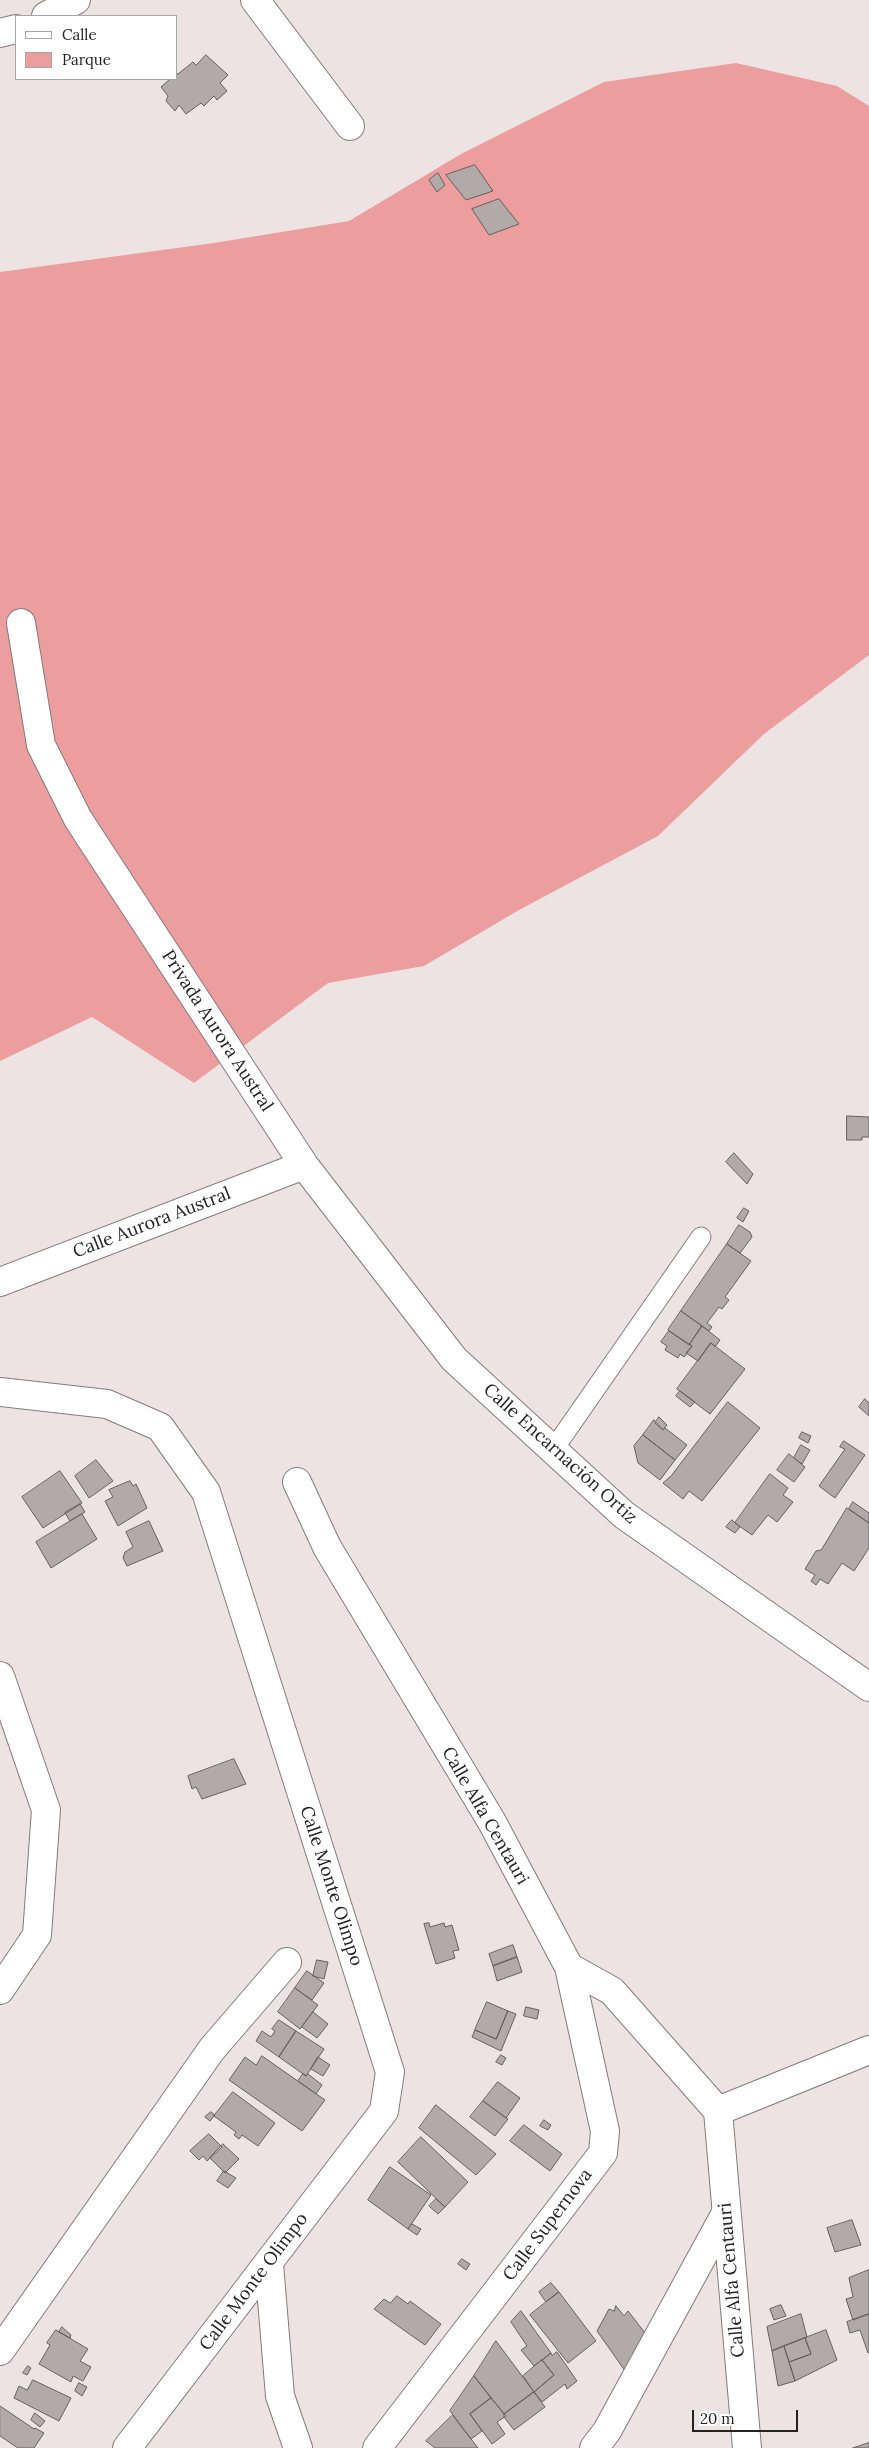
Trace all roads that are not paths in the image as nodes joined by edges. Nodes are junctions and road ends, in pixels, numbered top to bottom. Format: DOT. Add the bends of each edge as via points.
graph roads {
  1 [pos="76,0"];
  2 [pos="255,0"];
  3 [pos="48,15"];
  4 [pos="15,29"];
  5 [pos="0,33"];
  6 [pos="350,126"];
  7 [pos="21,623"];
  8 [pos="304,1165"];
  9 [pos="701,1237"];
  10 [pos="0,1282"];
  11 [pos="0,1392"];
  12 [pos="553,1450"];
  13 [pos="297,1482"];
  14 [pos="0,1676"];
  15 [pos="869,1687"];
  16 [pos="287,1962"];
  17 [pos="569,1967"];
  18 [pos="0,1990"];
  19 [pos="869,2050"];
  20 [pos="718,2111"];
  21 [pos="726,2213"];
  22 [pos="268,2264"];
  23 [pos="0,2351"];
  24 [pos="127,2448"];
  25 [pos="298,2448"];
  26 [pos="377,2448"];
  27 [pos="594,2448"];
  28 [pos="747,2448"];
  1 -- 3 [label="street"];
  2 -- 6 [label="street"];
  4 -- 5 [label="street"];
  7 -- 8 [label="street, Privada Aurora Austral" via="41,745 78,819"];
  8 -- 10 [label="street, Calle Aurora Austral"];
  8 -- 12 [label="street, Calle Encarnación Ortiz" via="454,1359"];
  9 -- 12 [label="lane"];
  11 -- 22 [label="street, Calle Monte Olimpo" via="107,1404 160,1427 206,1492 390,2072 384,2111"];
  12 -- 15 [label="street, Calle Encarnación Ortiz" via="624,1515"];
  13 -- 17 [label="street, Calle Alfa Centauri" via="327,1548 492,1822"];
  14 -- 18 [label="street" via="46,1810 37,1935"];
  16 -- 23 [label="street" via="212,2049"];
  17 -- 20 [label="street" via="612,1991"];
  17 -- 26 [label="street, Calle Supernova" via="605,2132 603,2153"];
  19 -- 20 [label="street"];
  20 -- 21 [label="street, Calle Alfa Centauri"];
  21 -- 27 [label="street" via="607,2431"];
  21 -- 28 [label="street, Calle Alfa Centauri"];
  22 -- 24 [label="street, Calle Monte Olimpo"];
  22 -- 25 [label="street" via="280,2396"];
}
